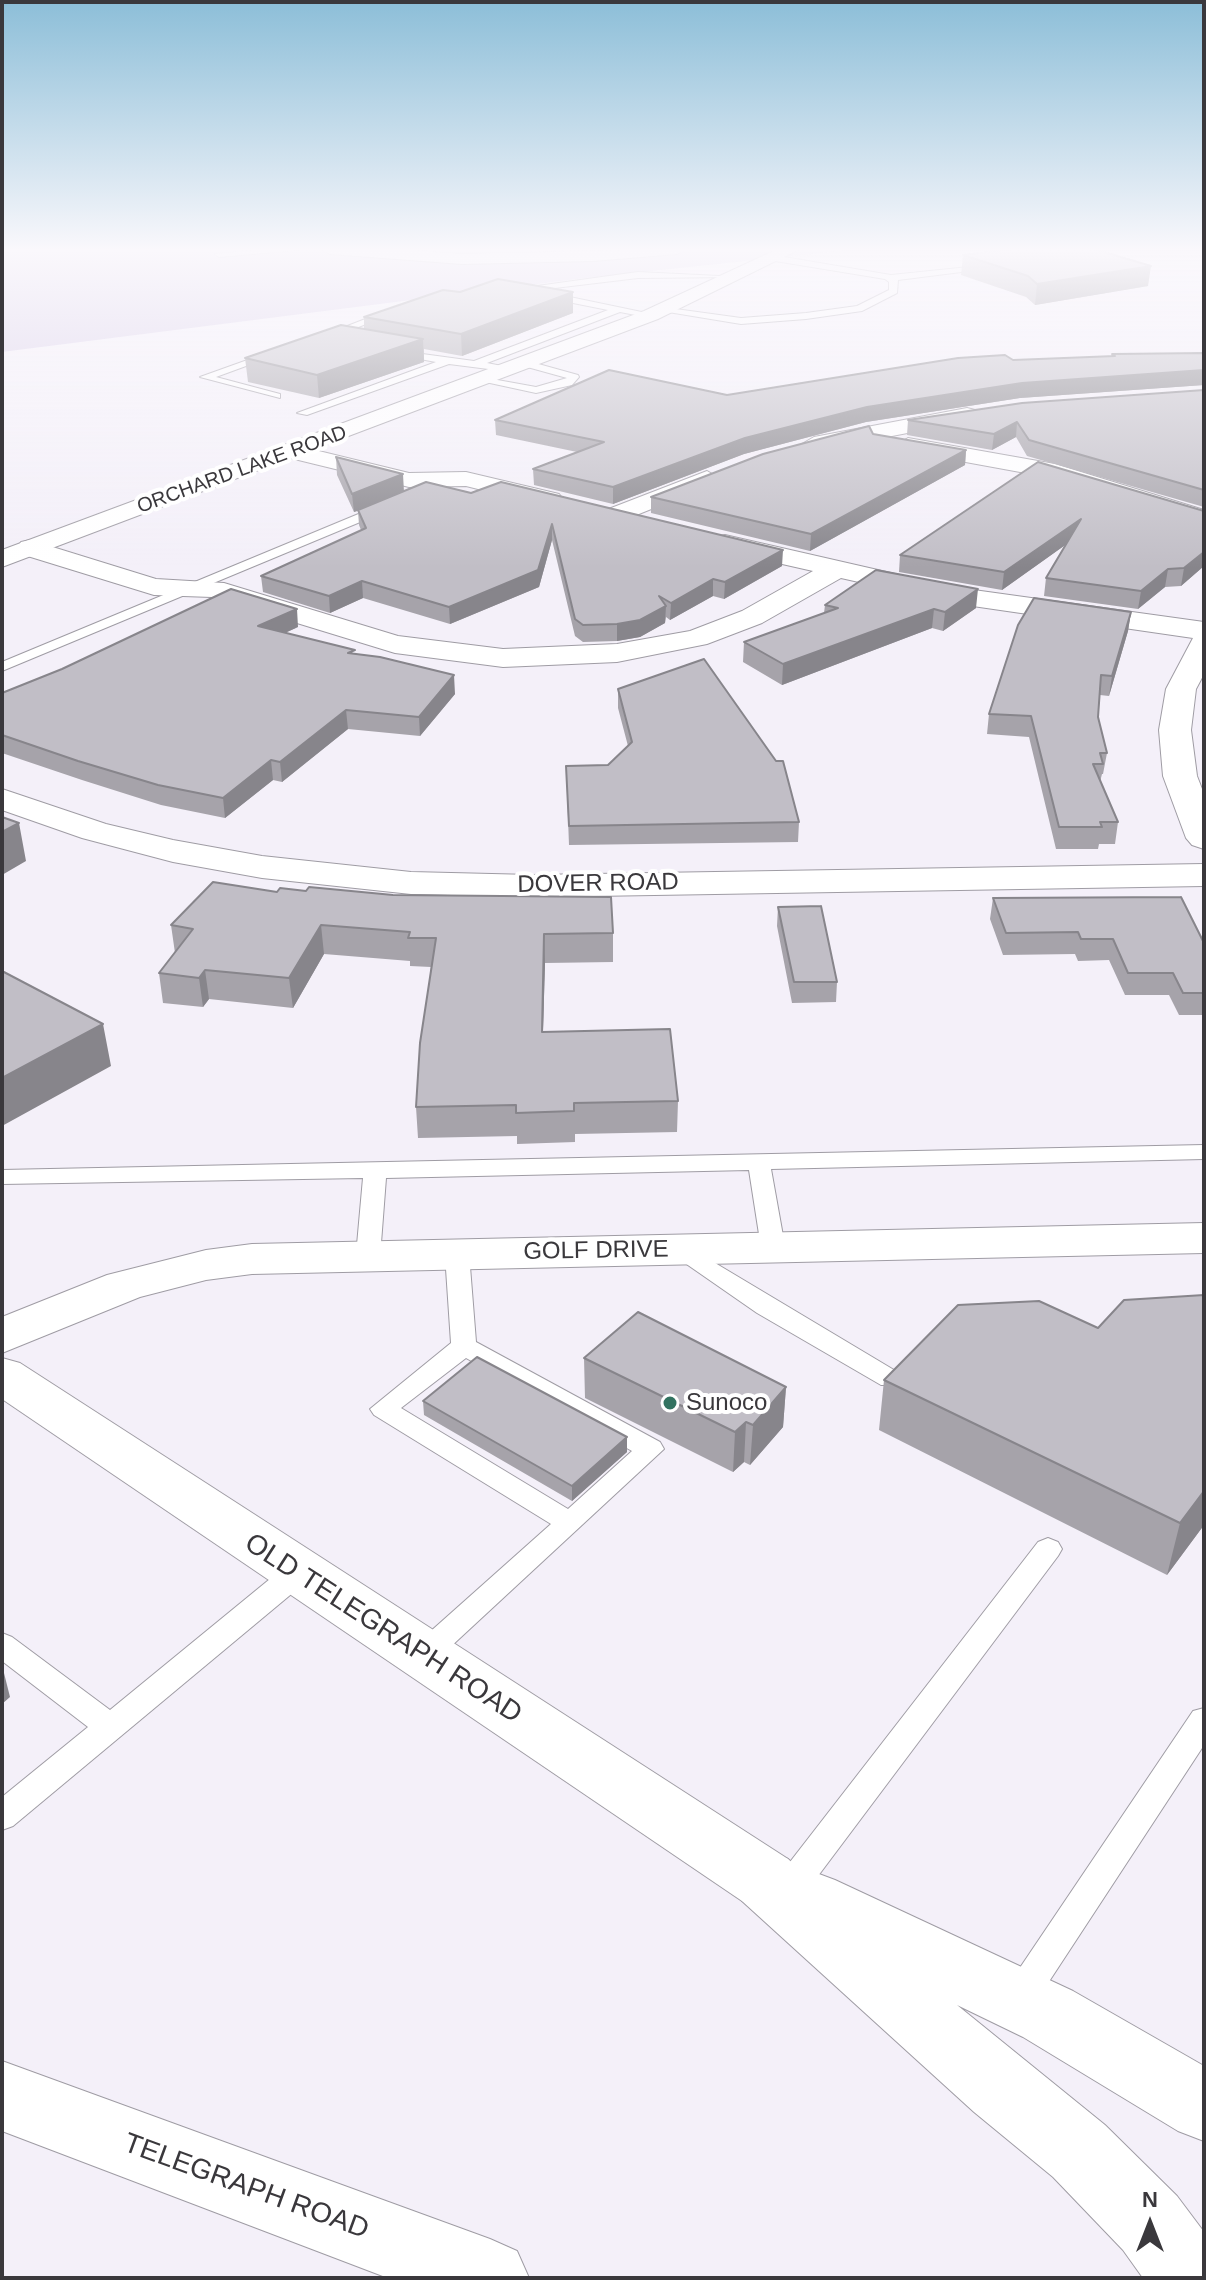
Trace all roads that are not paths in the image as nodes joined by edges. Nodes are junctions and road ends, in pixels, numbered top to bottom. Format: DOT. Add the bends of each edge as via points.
graph roads {
  1 [pos="268,355"];
  2 [pos="417,355"];
  3 [pos="515,355"];
  4 [pos="543,355"];
  5 [pos="450,361"];
  6 [pos="516,366"];
  7 [pos="478,372"];
  8 [pos="276,396"];
  9 [pos="993,411"];
  10 [pos="303,413"];
  11 [pos="341,433"];
  12 [pos="847,437"];
  13 [pos="384,444"];
  14 [pos="793,450"];
  15 [pos="290,451"];
  16 [pos="439,457"];
  17 [pos="732,468"];
  18 [pos="457,480"];
  19 [pos="615,515"];
  20 [pos="1204,518"];
  21 [pos="660,527"];
  22 [pos="74,532"];
  23 [pos="704,538"];
  24 [pos="118,545"];
  25 [pos="30,548"];
  26 [pos="2,559"];
  27 [pos="170,561"];
  28 [pos="835,570"];
  29 [pos="203,586"];
  30 [pos="1204,631"];
  31 [pos="1204,644"];
  32 [pos="2,667"];
  33 [pos="2,799"];
  34 [pos="1204,838"];
  35 [pos="1204,875"];
  36 [pos="1204,1152"];
  37 [pos="759,1163"];
  38 [pos="375,1171"];
  39 [pos="2,1177"];
  40 [pos="1204,1238"];
  41 [pos="773,1247"];
  42 [pos="680,1249"];
  43 [pos="457,1254"];
  44 [pos="368,1256"];
  45 [pos="2,1336"];
  46 [pos="464,1346"];
  47 [pos="2,1375"];
  48 [pos="890,1379"];
  49 [pos="570,1523"];
  50 [pos="1048,1549"];
  51 [pos="297,1573"];
  52 [pos="2,1645"];
  53 [pos="422,1655"];
  54 [pos="1204,1720"];
  55 [pos="110,1727"];
  56 [pos="2,1816"];
  57 [pos="777,1885"];
  58 [pos="1018,1999"];
  59 [pos="2,2096"];
  60 [pos="1204,2106"];
  61 [pos="490,2278"];
  62 [pos="1190,2278"];
  1 -- 8 [label="lane" via="205,377"];
  2 -- 5 [label="lane"];
  3 -- 7 [label="lane"];
  4 -- 6 [label="main road, ORCHARD LAKE ROAD"];
  5 -- 7 [label="lane"];
  5 -- 10 [label="lane"];
  6 -- 7 [label="main road, ORCHARD LAKE ROAD"];
  6 -- 7 [label="lane" via="574,377 536,390"];
  7 -- 11 [label="main road, ORCHARD LAKE ROAD"];
  9 -- 12 [label="main road"];
  11 -- 13 [label="main road"];
  11 -- 15 [label="main road, ORCHARD LAKE ROAD"];
  12 -- 14 [label="main road"];
  12 -- 20 [label="main road" via="1031,466"];
  15 -- 18 [label="main road" via="409,480"];
  15 -- 22 [label="main road, ORCHARD LAKE ROAD"];
  16 -- 18 [label="main road" via="464,466"];
  17 -- 19 [label="main road"];
  18 -- 19 [label="main road"];
  18 -- 29 [label="lane"];
  19 -- 21 [label="main road"];
  22 -- 24 [label="main road"];
  22 -- 25 [label="main road, ORCHARD LAKE ROAD"];
  23 -- 28 [label="main road"];
  25 -- 26 [label="main road, ORCHARD LAKE ROAD"];
  25 -- 29 [label="main road" via="154,587"];
  27 -- 29 [label="main road" via="196,568"];
  28 -- 29 [label="main road" via="752,617 697,638 617,653 538,658 469,656 395,644"];
  28 -- 30 [label="main road" via="1002,604"];
  29 -- 32 [label="lane"];
  31 -- 34 [label="main road" via="1181,689 1175,730 1180,776"];
  33 -- 35 [label="main road, DOVER ROAD" via="94,831 187,854 411,883 532,886"];
  36 -- 37 [label="lane"];
  37 -- 38 [label="lane"];
  37 -- 41 [label="lane"];
  38 -- 39 [label="lane"];
  38 -- 44 [label="lane"];
  40 -- 41 [label="main road, GOLF DRIVE"];
  41 -- 42 [label="main road, GOLF DRIVE"];
  42 -- 43 [label="main road, GOLF DRIVE"];
  42 -- 48 [label="lane" via="766,1307"];
  43 -- 44 [label="main road, GOLF DRIVE"];
  43 -- 46 [label="lane"];
  44 -- 45 [label="main road, GOLF DRIVE" via="252,1259 183,1270 97,1295"];
  46 -- 49 [label="lane" via="383,1409"];
  46 -- 49 [label="lane" via="651,1449"];
  47 -- 51 [label="main road, OLD TELEGRAPH ROAD"];
  49 -- 53 [label="lane"];
  50 -- 57 [label="lane"];
  51 -- 53 [label="main road, OLD TELEGRAPH ROAD"];
  51 -- 55 [label="lane"];
  52 -- 55 [label="lane"];
  53 -- 57 [label="main road, OLD TELEGRAPH ROAD"];
  54 -- 58 [label="lane"];
  55 -- 56 [label="lane"];
  57 -- 58 [label="main road"];
  57 -- 62 [label="main road" via="999,2087 1079,2151 1150,2223"];
  58 -- 60 [label="main road"];
  59 -- 61 [label="main road, TELEGRAPH ROAD"];
}
